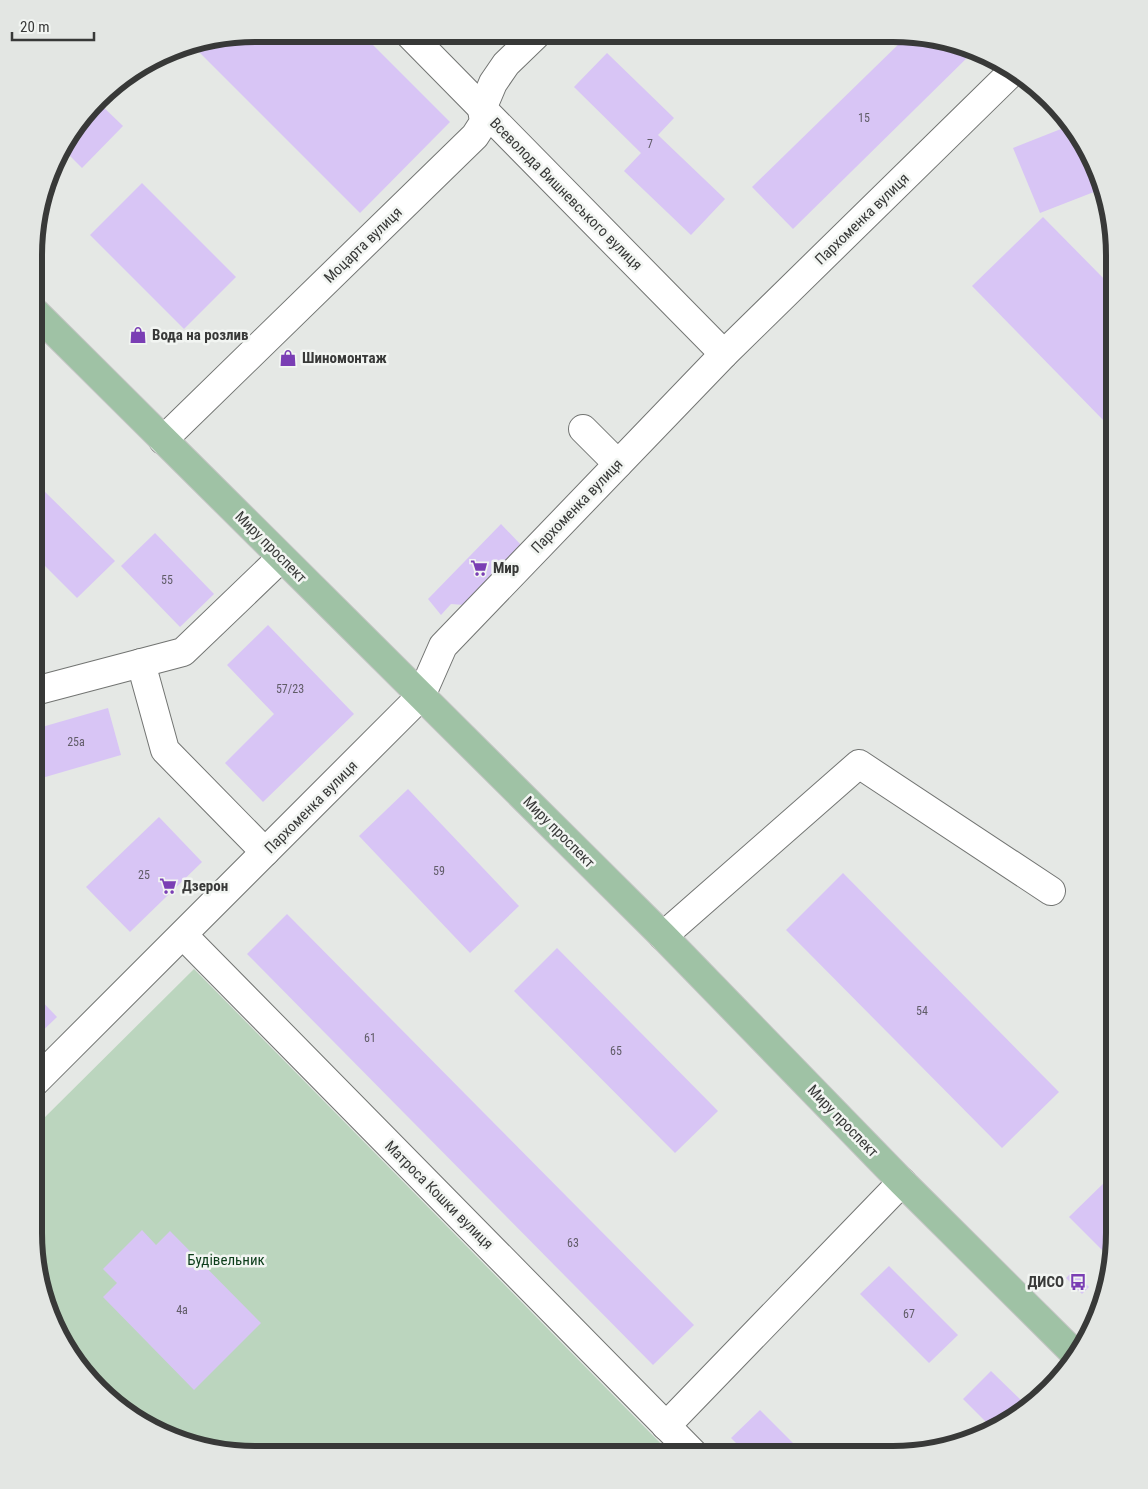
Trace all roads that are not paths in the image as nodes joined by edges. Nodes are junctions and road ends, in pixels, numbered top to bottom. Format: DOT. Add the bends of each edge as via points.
graph roads {
  1 [pos="417,42"];
  2 [pos="529,42"];
  3 [pos="1008,76"];
  4 [pos="482,109"];
  5 [pos="42,319"];
  6 [pos="724,354"];
  7 [pos="583,429"];
  8 [pos="163,440"];
  9 [pos="618,464"];
  10 [pos="281,558"];
  11 [pos="141,663"];
  12 [pos="42,689"];
  13 [pos="421,696"];
  14 [pos="265,852"];
  15 [pos="1051,891"];
  16 [pos="183,935"];
  17 [pos="663,936"];
  18 [pos="42,1075"];
  19 [pos="902,1182"];
  20 [pos="1071,1350"];
  21 [pos="666,1426"];
  22 [pos="685,1446"];
  1 -- 4 [label="street, Всеволода Вишневського вулиця"];
  2 -- 4 [label="street, Моцарта вулиця" via="506,64 493,83"];
  3 -- 6 [label="street, Пархоменка вулиця"];
  4 -- 6 [label="street, Всеволода Вишневського вулиця"];
  4 -- 8 [label="street, Моцарта вулиця" via="484,122 475,136"];
  5 -- 8 [label="main road, Миру проспект"];
  6 -- 9 [label="street, Пархоменка вулиця"];
  7 -- 9 [label="street"];
  8 -- 10 [label="main road, Миру проспект"];
  9 -- 13 [label="street, Пархоменка вулиця" via="443,646"];
  10 -- 11 [label="street" via="183,652"];
  10 -- 13 [label="main road, Миру проспект"];
  11 -- 12 [label="street"];
  11 -- 14 [label="street" via="164,750"];
  13 -- 14 [label="street, Пархоменка вулиця"];
  13 -- 17 [label="main road, Миру проспект"];
  14 -- 16 [label="street, Пархоменка вулиця"];
  15 -- 17 [label="street" via="859,764"];
  16 -- 18 [label="street, Пархоменка вулиця"];
  16 -- 21 [label="street, Матроса Кошки вулиця"];
  17 -- 19 [label="main road, Миру проспект"];
  19 -- 20 [label="main road, Миру проспект"];
  19 -- 21 [label="street"];
  21 -- 22 [label="street, Матроса Кошки вулиця"];
}
